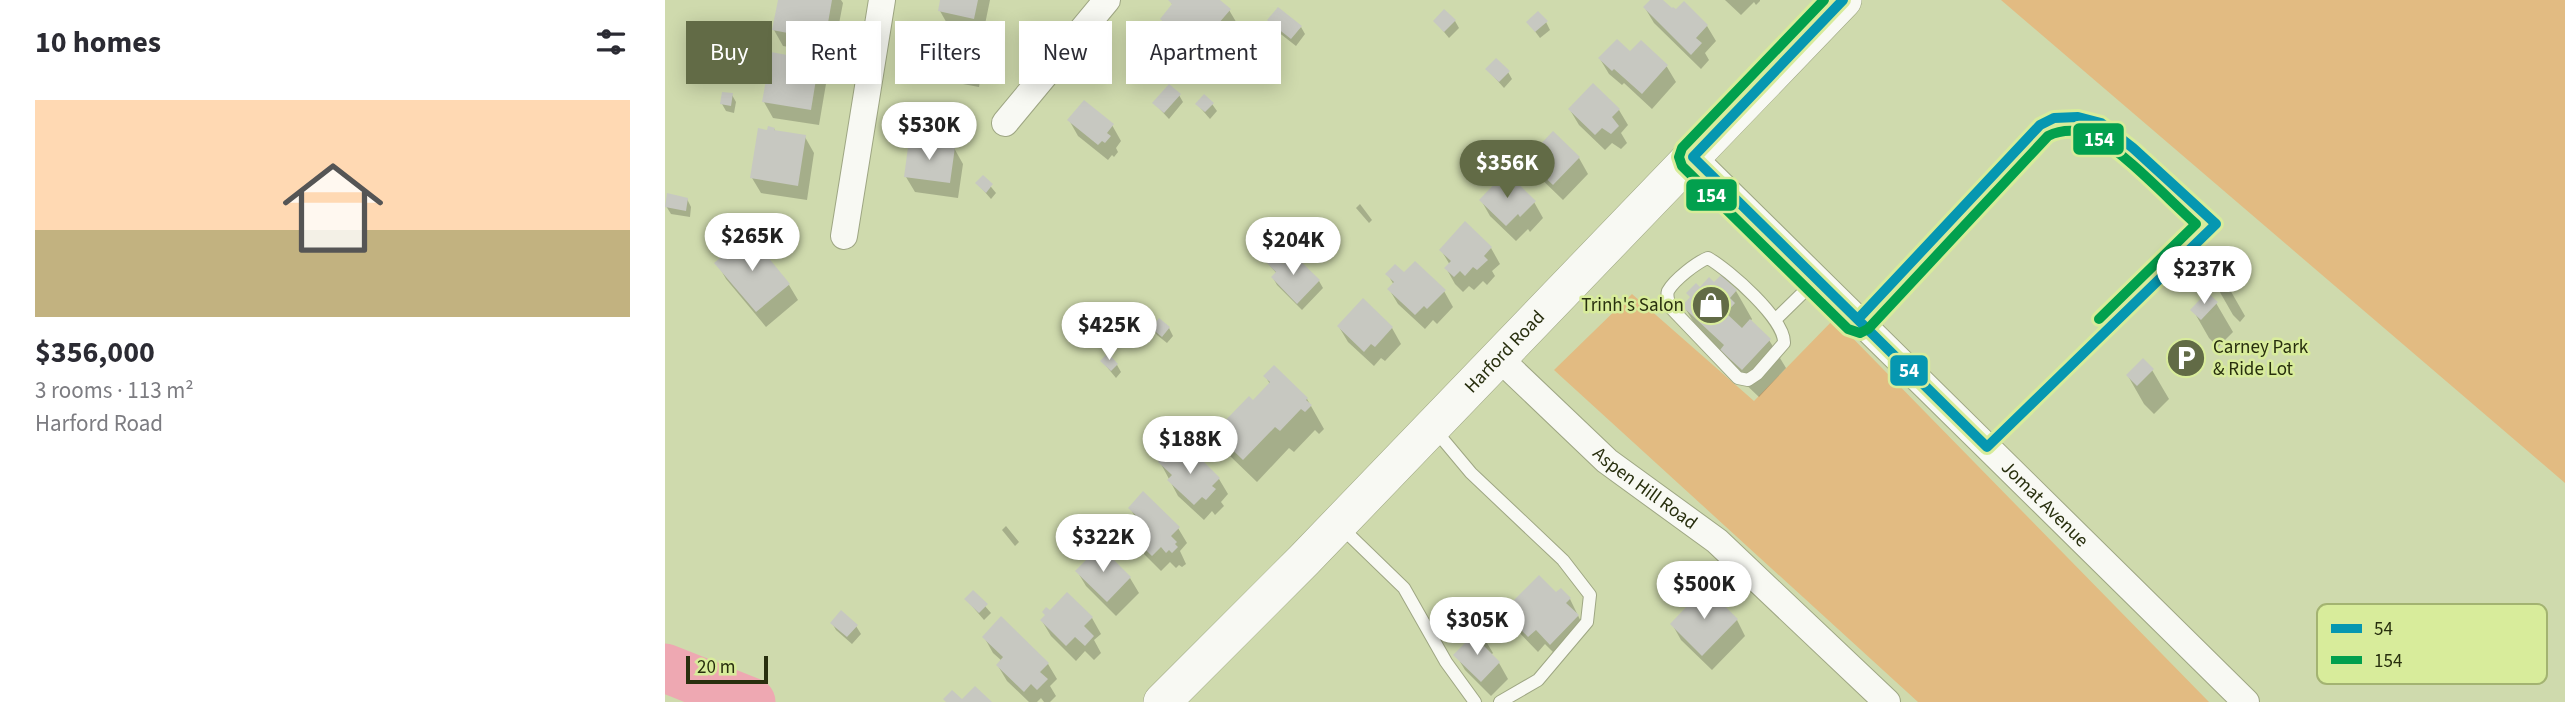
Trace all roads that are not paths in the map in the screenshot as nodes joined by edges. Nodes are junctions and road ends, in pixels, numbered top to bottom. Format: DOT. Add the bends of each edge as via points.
graph roads {
  1 [pos="882,0"];
  2 [pos="1107,0"];
  3 [pos="1843,0"];
  4 [pos="1005,123"];
  5 [pos="1693,157"];
  6 [pos="844,236"];
  7 [pos="1817,279"];
  8 [pos="1776,319"];
  9 [pos="1858,319"];
  10 [pos="1499,358"];
  11 [pos="1432,427"];
  12 [pos="1987,447"];
  13 [pos="1338,524"];
  14 [pos="1162,702"];
  15 [pos="1475,702"];
  16 [pos="1500,702"];
  17 [pos="1887,702"];
  18 [pos="2246,702"];
  1 -- 6 [label="street"];
  2 -- 4 [label="street"];
  3 -- 5 [label="main road, Harford Road"];
  5 -- 7 [label="street, Jomat Avenue"];
  5 -- 10 [label="main road, Harford Road"];
  7 -- 8 [label="lane"];
  7 -- 9 [label="street, Jomat Avenue"];
  8 -- 8 [label="lane" via="1708,258 1696,262 1668,291 1671,308 1738,378 1748,380 1757,374 1784,343"];
  9 -- 12 [label="street, Jomat Avenue"];
  9 -- 12 [label="lane" via="2040,125 2054,118 2078,117 2101,123 2216,223"];
  10 -- 11 [label="main road, Harford Road"];
  10 -- 17 [label="street, Aspen Hill Road" via="1607,461 1717,541"];
  11 -- 13 [label="main road, Harford Road"];
  11 -- 16 [label="lane" via="1471,473 1563,560 1590,595 1587,622 1538,680"];
  12 -- 18 [label="street, Jomat Avenue"];
  13 -- 14 [label="main road, Harford Road"];
  13 -- 15 [label="lane" via="1404,588"];
}
